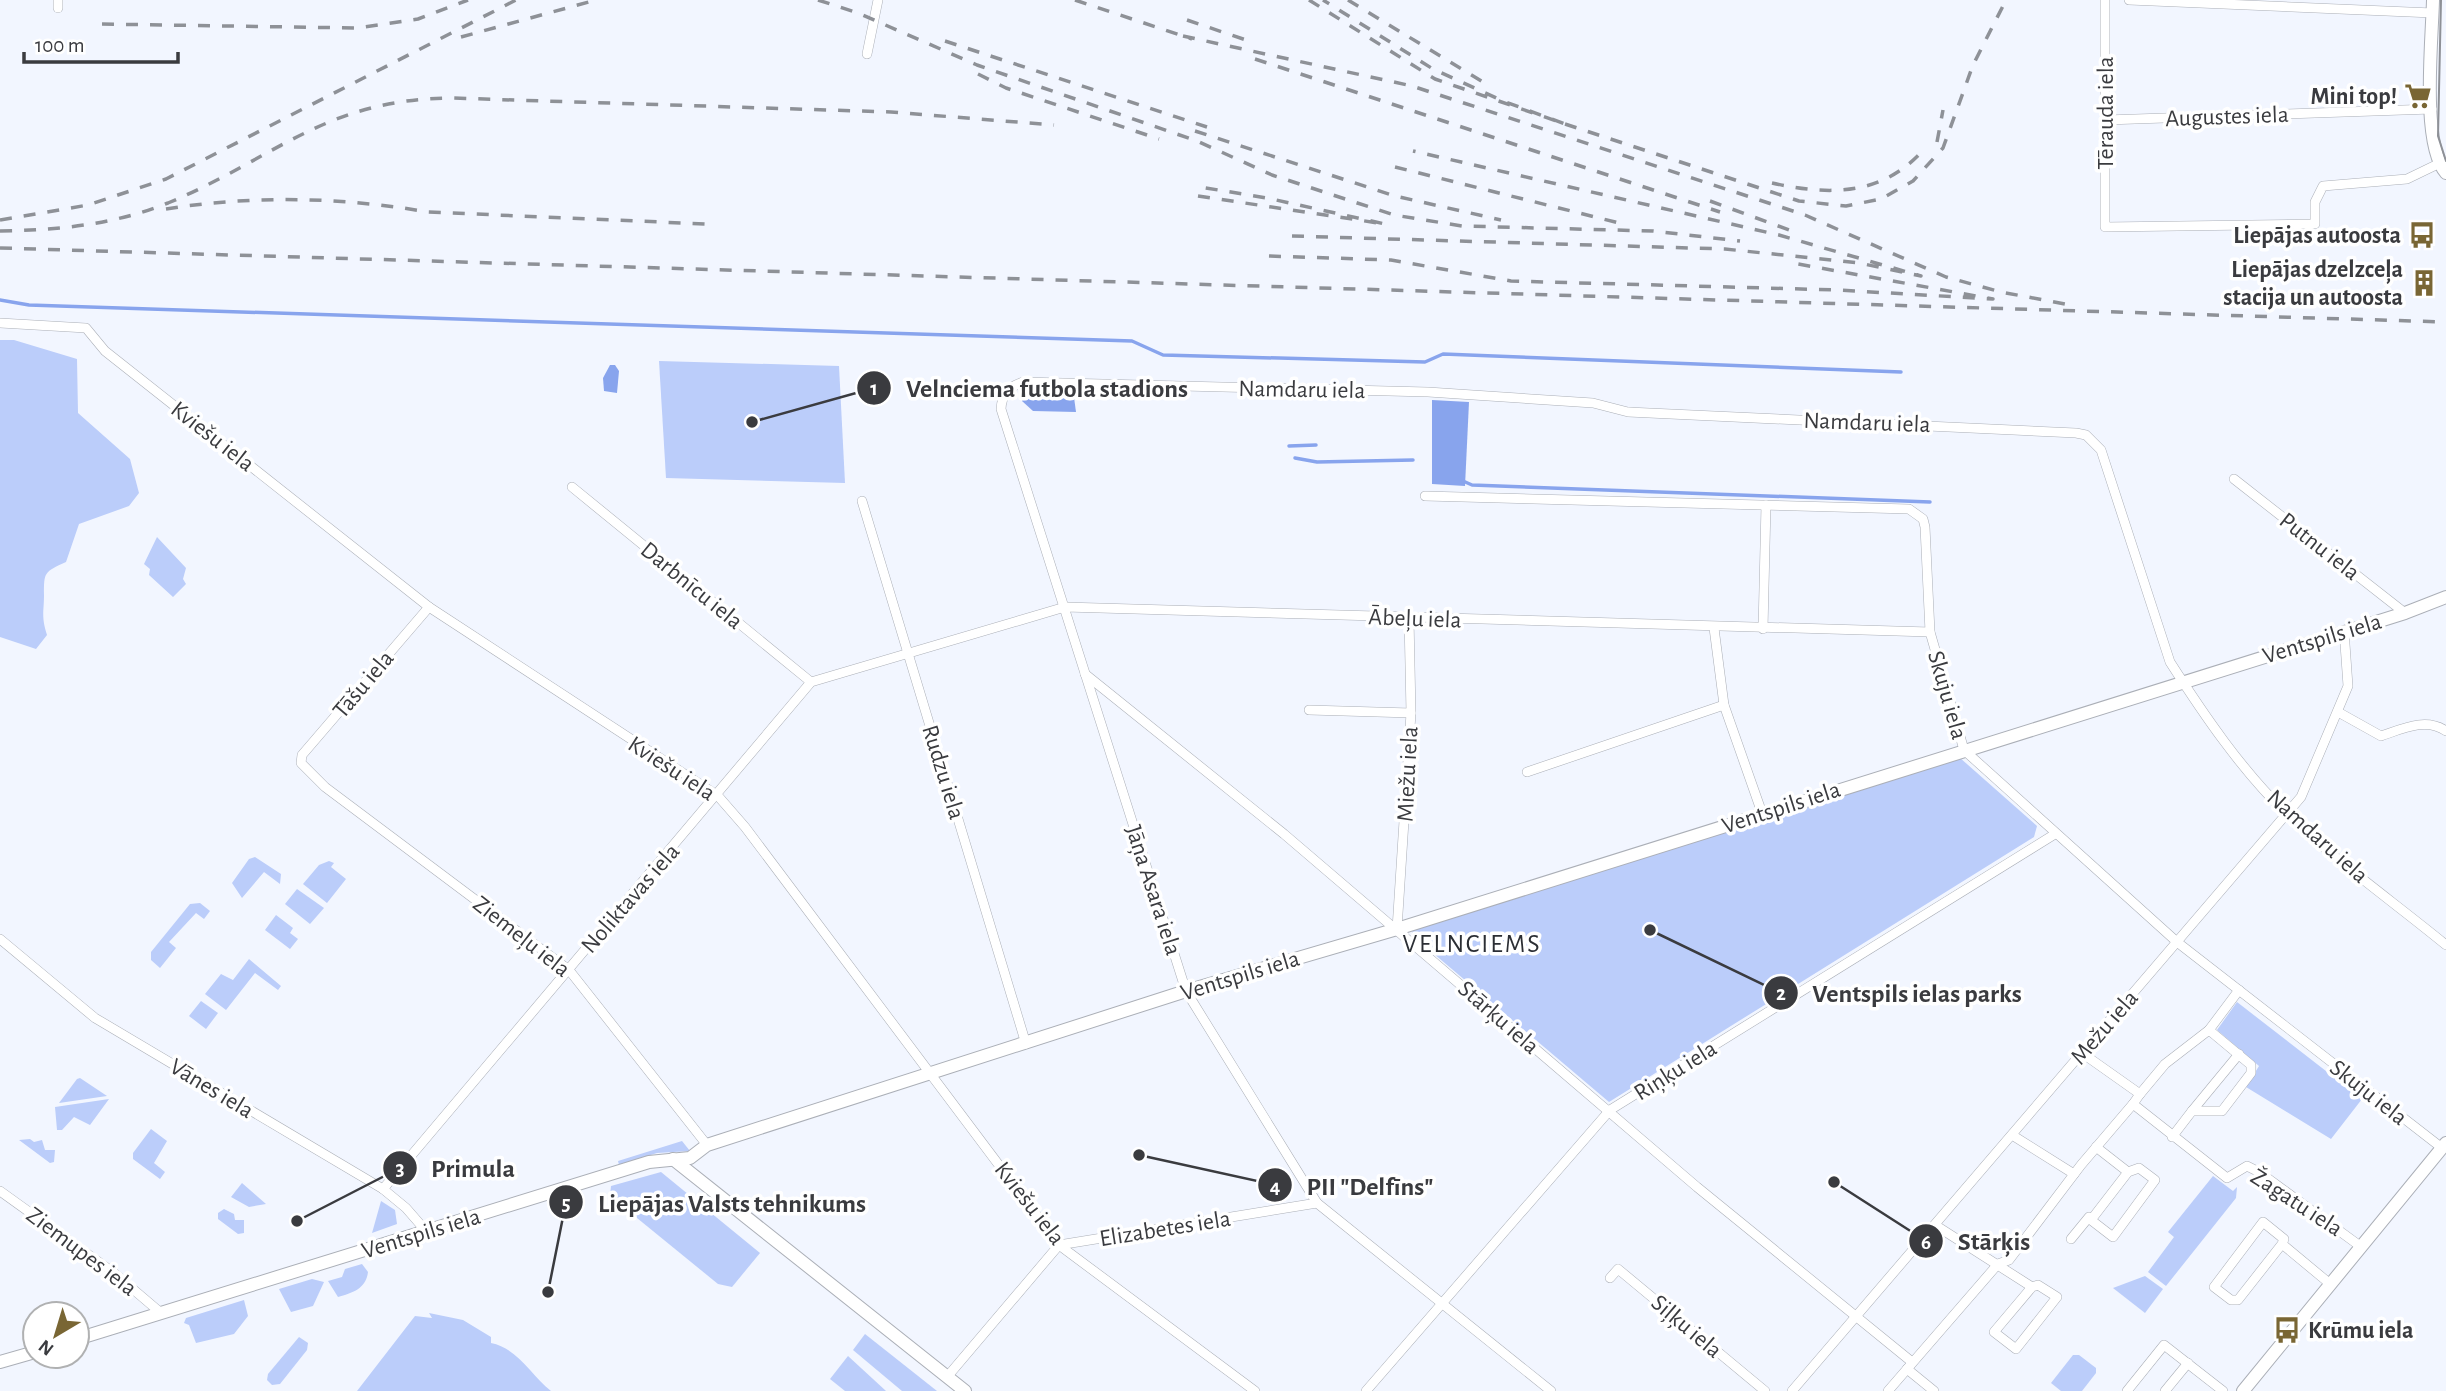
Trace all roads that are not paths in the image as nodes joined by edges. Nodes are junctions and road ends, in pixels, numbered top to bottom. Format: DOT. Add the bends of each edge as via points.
graph roads {
  1 [pos="878,0"];
  2 [pos="2105,0"];
  3 [pos="2129,0"];
  4 [pos="2316,4"];
  5 [pos="2433,7"];
  6 [pos="867,54"];
  7 [pos="2432,109"];
  8 [pos="2106,120"];
  9 [pos="2442,169"];
  10 [pos="0,323"];
  11 [pos="1009,387"];
  12 [pos="2234,479"];
  13 [pos="572,487"];
  14 [pos="1425,496"];
  15 [pos="862,501"];
  16 [pos="1766,505"];
  17 [pos="2446,597"];
  18 [pos="429,607"];
  19 [pos="1065,607"];
  20 [pos="2405,612"];
  21 [pos="1409,618"];
  22 [pos="1714,628"];
  23 [pos="1763,629"];
  24 [pos="2344,630"];
  25 [pos="1930,632"];
  26 [pos="907,653"];
  27 [pos="1084,673"];
  28 [pos="2182,681"];
  29 [pos="811,682"];
  30 [pos="1724,705"];
  31 [pos="1309,710"];
  32 [pos="2338,712"];
  33 [pos="1410,713"];
  34 [pos="2446,731"];
  35 [pos="1964,750"];
  36 [pos="301,763"];
  37 [pos="1527,772"];
  38 [pos="718,796"];
  39 [pos="1762,813"];
  40 [pos="2287,815"];
  41 [pos="2055,834"];
  42 [pos="1397,929"];
  43 [pos="0,939"];
  44 [pos="2177,943"];
  45 [pos="2446,945"];
  46 [pos="569,970"];
  47 [pos="2239,990"];
  48 [pos="1186,991"];
  49 [pos="2209,1030"];
  50 [pos="1026,1044"];
  51 [pos="2082,1053"];
  52 [pos="2239,1054"];
  53 [pos="932,1074"];
  54 [pos="2140,1094"];
  55 [pos="2133,1104"];
  56 [pos="1610,1110"];
  57 [pos="2192,1111"];
  58 [pos="2012,1135"];
  59 [pos="2172,1137"];
  60 [pos="707,1145"];
  61 [pos="2444,1145"];
  62 [pos="2096,1147"];
  63 [pos="673,1159"];
  64 [pos="2128,1172"];
  65 [pos="2074,1174"];
  66 [pos="383,1189"];
  67 [pos="0,1191"];
  68 [pos="1317,1203"];
  69 [pos="2091,1220"];
  70 [pos="1935,1225"];
  71 [pos="426,1231"];
  72 [pos="2071,1239"];
  73 [pos="2282,1244"];
  74 [pos="1059,1245"];
  75 [pos="2360,1245"];
  76 [pos="1998,1264"];
  77 [pos="1610,1278"];
  78 [pos="2329,1283"];
  79 [pos="2032,1287"];
  80 [pos="1444,1304"];
  81 [pos="161,1313"];
  82 [pos="1856,1319"];
  83 [pos="91,1335"];
  84 [pos="21,1356"];
  85 [pos="0,1362"];
  86 [pos="2188,1363"];
  87 [pos="1910,1366"];
  88 [pos="947,1377"];
  89 [pos="965,1391"];
  90 [pos="1255,1391"];
  91 [pos="1366,1391"];
  92 [pos="1551,1391"];
  93 [pos="1765,1391"];
  94 [pos="1792,1391"];
  95 [pos="1888,1391"];
  96 [pos="1934,1391"];
  97 [pos="2127,1391"];
  98 [pos="2165,1391"];
  99 [pos="2223,1391"];
  100 [pos="2243,1391"];
  1 -- 6 [label="street"];
  2 -- 8 [label="street, Tērauda iela"];
  3 -- 4 [label="street"];
  4 -- 5 [label="street"];
  5 -- 7 [label="street"];
  7 -- 8 [label="street, Augustes iela"];
  7 -- 9 [label="street" via="2431,140"];
  8 -- 9 [label="street, Tērauda iela" via="2105,227 2315,224 2315,202 2323,186 2407,179"];
  10 -- 18 [label="street, Kviešu iela" via="86,328 105,351"];
  11 -- 19 [label="street, Jāņa Asara iela" via="1001,409"];
  11 -- 28 [label="street, Namdaru iela" via="1023,382 1428,392 1593,403 1628,412 2086,435 2101,450 2170,662"];
  12 -- 20 [label="street, Putnu iela"];
  13 -- 29 [label="street, Darbnīcu iela"];
  14 -- 16 [label="street, Skuju iela"];
  15 -- 26 [label="street, Rudzu iela"];
  16 -- 23 [label="street"];
  16 -- 25 [label="street, Skuju iela" via="1877,506 1917,514 1925,527"];
  17 -- 20 [label="street"];
  18 -- 36 [label="street, Tāšu iela" via="302,755"];
  18 -- 38 [label="street, Kviešu iela"];
  19 -- 21 [label="street, Ābeļu iela"];
  19 -- 26 [label="street, Ābeļu iela"];
  19 -- 27 [label="street, Jāņa Asara iela"];
  20 -- 24 [label="street, Ventspils iela"];
  21 -- 22 [label="street, Ābeļu iela"];
  21 -- 33 [label="street, Miežu iela"];
  22 -- 23 [label="street, Ābeļu iela"];
  22 -- 30 [label="street"];
  23 -- 25 [label="street, Ābeļu iela"];
  24 -- 28 [label="street, Ventspils iela"];
  24 -- 32 [label="street, Mežu iela" via="2348,686"];
  25 -- 35 [label="street, Skuju iela"];
  26 -- 29 [label="street"];
  26 -- 50 [label="street, Rudzu iela"];
  27 -- 42 [label="street, Stārķu iela"];
  27 -- 48 [label="street, Jāņa Asara iela"];
  28 -- 35 [label="street, Ventspils iela"];
  28 -- 40 [label="street, Namdaru iela"];
  29 -- 38 [label="street, Noliktavas iela"];
  30 -- 37 [label="street"];
  30 -- 39 [label="street"];
  31 -- 33 [label="street"];
  32 -- 34 [label="street" via="2381,736 2419,724"];
  32 -- 40 [label="street, Mežu iela" via="2309,779"];
  33 -- 42 [label="street, Miežu iela"];
  35 -- 39 [label="street, Ventspils iela"];
  35 -- 41 [label="street, Skuju iela"];
  36 -- 46 [label="street, Ziemeļu iela" via="325,787"];
  38 -- 46 [label="street, Noliktavas iela"];
  38 -- 53 [label="street, Kviešu iela"];
  39 -- 42 [label="street, Ventspils iela"];
  40 -- 44 [label="street, Mežu iela"];
  40 -- 45 [label="street, Namdaru iela"];
  41 -- 44 [label="street, Skuju iela"];
  41 -- 56 [label="street, Riņķu iela"];
  42 -- 48 [label="street, Ventspils iela"];
  42 -- 56 [label="street, Stārķu iela"];
  43 -- 66 [label="street, Vānes iela" via="95,1018"];
  44 -- 47 [label="street, Skuju iela"];
  44 -- 51 [label="street, Mežu iela"];
  46 -- 60 [label="street, Ziemeļu iela"];
  46 -- 66 [label="street, Noliktavas iela"];
  47 -- 49 [label="street"];
  47 -- 61 [label="street, Skuju iela"];
  48 -- 50 [label="street, Ventspils iela"];
  48 -- 68 [label="street, Jāņa Asara iela"];
  49 -- 52 [label="street"];
  49 -- 54 [label="street" via="2165,1064"];
  50 -- 53 [label="street, Ventspils iela"];
  51 -- 54 [label="street"];
  51 -- 58 [label="street, Mežu iela"];
  52 -- 57 [label="street"];
  52 -- 57 [label="street" via="2251,1065 2251,1073 2222,1111"];
  53 -- 60 [label="street, Ventspils iela"];
  53 -- 74 [label="street, Kviešu iela"];
  54 -- 55 [label="street"];
  55 -- 59 [label="street, Žagatu iela"];
  55 -- 62 [label="street"];
  56 -- 80 [label="street, Riņķu iela"];
  56 -- 82 [label="street, Stārķu iela"];
  57 -- 59 [label="street"];
  58 -- 65 [label="street"];
  58 -- 70 [label="street, Mežu iela"];
  59 -- 75 [label="street, Žagatu iela" via="2227,1178 2247,1166 2259,1172"];
  60 -- 63 [label="street, Ventspils iela" via="691,1158"];
  61 -- 75 [label="street"];
  62 -- 64 [label="street"];
  62 -- 65 [label="street"];
  63 -- 71 [label="street, Ventspils iela" via="649,1162"];
  63 -- 88 [label="street"];
  64 -- 69 [label="street"];
  64 -- 69 [label="street" via="2139,1168 2155,1180 2113,1237"];
  65 -- 76 [label="street" via="2009,1260"];
  66 -- 71 [label="street, Vānes iela"];
  67 -- 81 [label="street, Ziemupes iela"];
  68 -- 74 [label="street, Elizabetes iela"];
  68 -- 80 [label="street, Jāņa Asara iela"];
  69 -- 72 [label="street" via="2089,1217"];
  70 -- 76 [label="street"];
  70 -- 82 [label="street, Mežu iela"];
  71 -- 81 [label="street, Ventspils iela"];
  73 -- 73 [label="street" via="2238,1300 2214,1287 2263,1222 2284,1239"];
  73 -- 78 [label="street"];
  74 -- 88 [label="street"];
  74 -- 90 [label="street, Kviešu iela"];
  75 -- 78 [label="street"];
  76 -- 79 [label="street"];
  76 -- 87 [label="street"];
  77 -- 93 [label="street, Siļķu iela" via="1618,1269"];
  78 -- 100 [label="street"];
  79 -- 79 [label="street" via="1994,1332 2016,1349 2057,1297 2038,1285"];
  80 -- 91 [label="street, Riņķu iela"];
  80 -- 92 [label="street, Jāņa Asara iela"];
  81 -- 83 [label="street, Ventspils iela"];
  82 -- 87 [label="street, Stārķu iela"];
  82 -- 94 [label="street, Mežu iela"];
  84 -- 85 [label="street"];
  86 -- 97 [label="street" via="2164,1345"];
  86 -- 98 [label="street"];
  86 -- 99 [label="street"];
  87 -- 95 [label="street"];
  87 -- 96 [label="street, Stārķu iela"];
  88 -- 89 [label="street"];
}
